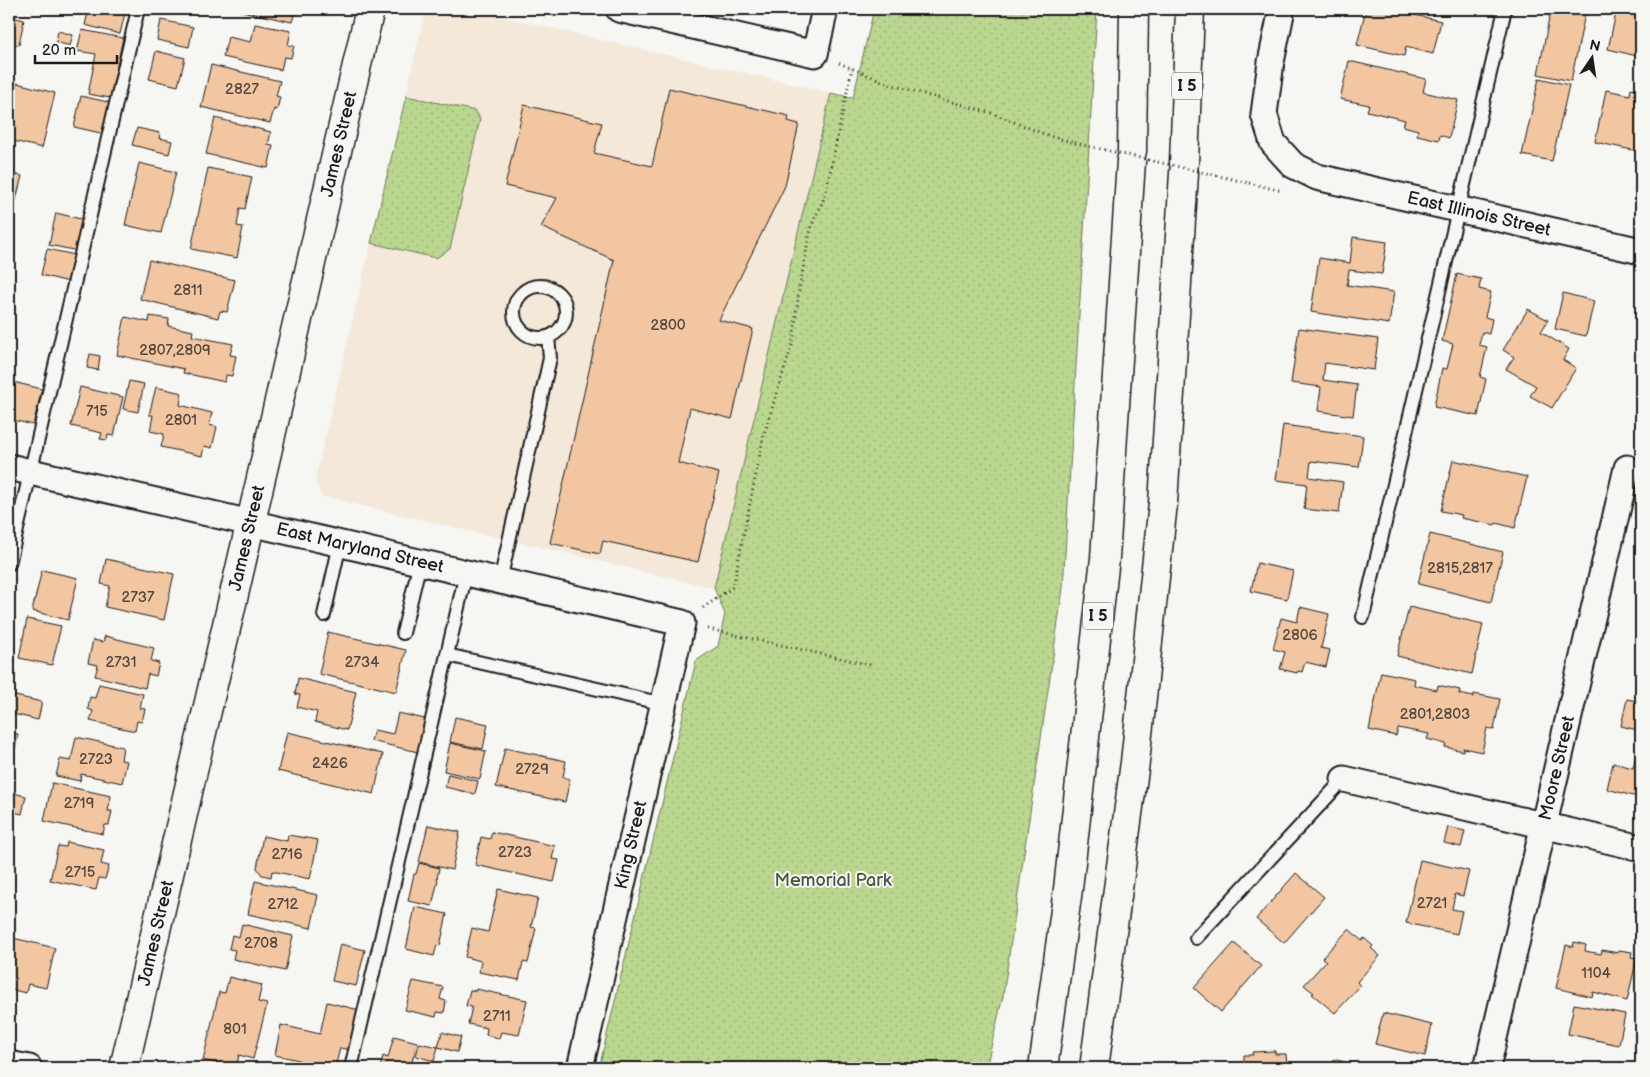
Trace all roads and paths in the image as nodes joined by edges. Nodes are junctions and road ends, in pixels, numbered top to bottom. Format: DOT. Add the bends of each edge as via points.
graph roads {
  1 [pos="138,9"];
  2 [pos="370,9"];
  3 [pos="619,9"];
  4 [pos="826,9"];
  5 [pos="1134,9"];
  6 [pos="1190,9"];
  7 [pos="1282,9"];
  8 [pos="1505,9"];
  9 [pos="815,54"];
  10 [pos="852,68"];
  11 [pos="1249,184"];
  12 [pos="1458,209"];
  13 [pos="1641,251"];
  14 [pos="548,337"];
  15 [pos="1627,468"];
  16 [pos="20,469"];
  17 [pos="251,523"];
  18 [pos="340,544"];
  19 [pos="420,562"];
  20 [pos="9,564"];
  21 [pos="466,573"];
  22 [pos="500,581"];
  23 [pos="324,615"];
  24 [pos="1363,617"];
  25 [pos="682,623"];
  26 [pos="403,633"];
  27 [pos="447,655"];
  28 [pos="871,665"];
  29 [pos="664,704"];
  30 [pos="1344,779"];
  31 [pos="1544,825"];
  32 [pos="1641,848"];
  33 [pos="1196,938"];
  34 [pos="9,1064"];
  35 [pos="29,1068"];
  36 [pos="124,1068"];
  37 [pos="352,1068"];
  38 [pos="580,1068"];
  39 [pos="1043,1068"];
  40 [pos="1094,1068"];
  41 [pos="1487,1068"];
  1 -- 16 [label="lane"];
  2 -- 17 [label="main road, James Street"];
  3 -- 9 [label="street"];
  4 -- 9 [label="street"];
  5 -- 39 [label="main road, I 5" via="1132,156 1105,558 1068,889"];
  6 -- 40 [label="main road, I 5" via="1184,168 1163,503 1136,762"];
  7 -- 12 [label="street, East Illinois Street" via="1264,114 1273,143 1293,165 1317,176"];
  8 -- 12 [label="lane"];
  9 -- 10 [label="path"];
  10 -- 11 [label="path, bridge" via="889,84 994,114 1049,136"];
  10 -- 25 [label="path" via="825,196 811,227 793,342 764,434 733,587"];
  12 -- 13 [label="street, East Illinois Street"];
  12 -- 24 [label="lane"];
  14 -- 14 [label="lane" via="539,338 524,332 515,319 514,311 521,295 536,286 553,290 565,303 565,321 555,334"];
  14 -- 22 [label="lane" via="550,358"];
  15 -- 31 [label="street, Moore Street"];
  16 -- 17 [label="street, East Maryland Street"];
  16 -- 20 [label="lane"];
  17 -- 18 [label="street, East Maryland Street"];
  17 -- 36 [label="main road, James Street"];
  18 -- 19 [label="street, East Maryland Street"];
  18 -- 23 [label="lane"];
  19 -- 21 [label="street, East Maryland Street"];
  19 -- 26 [label="lane"];
  21 -- 22 [label="street, East Maryland Street"];
  21 -- 27 [label="lane"];
  22 -- 25 [label="street, East Maryland Street"];
  25 -- 28 [label="path"];
  25 -- 29 [label="street, King Street"];
  27 -- 29 [label="lane"];
  27 -- 37 [label="lane"];
  29 -- 38 [label="street, King Street"];
  30 -- 31 [label="street"];
  30 -- 33 [label="lane"];
  31 -- 32 [label="street"];
  31 -- 41 [label="street, Moore Street"];
  34 -- 35 [label="street"];
}
